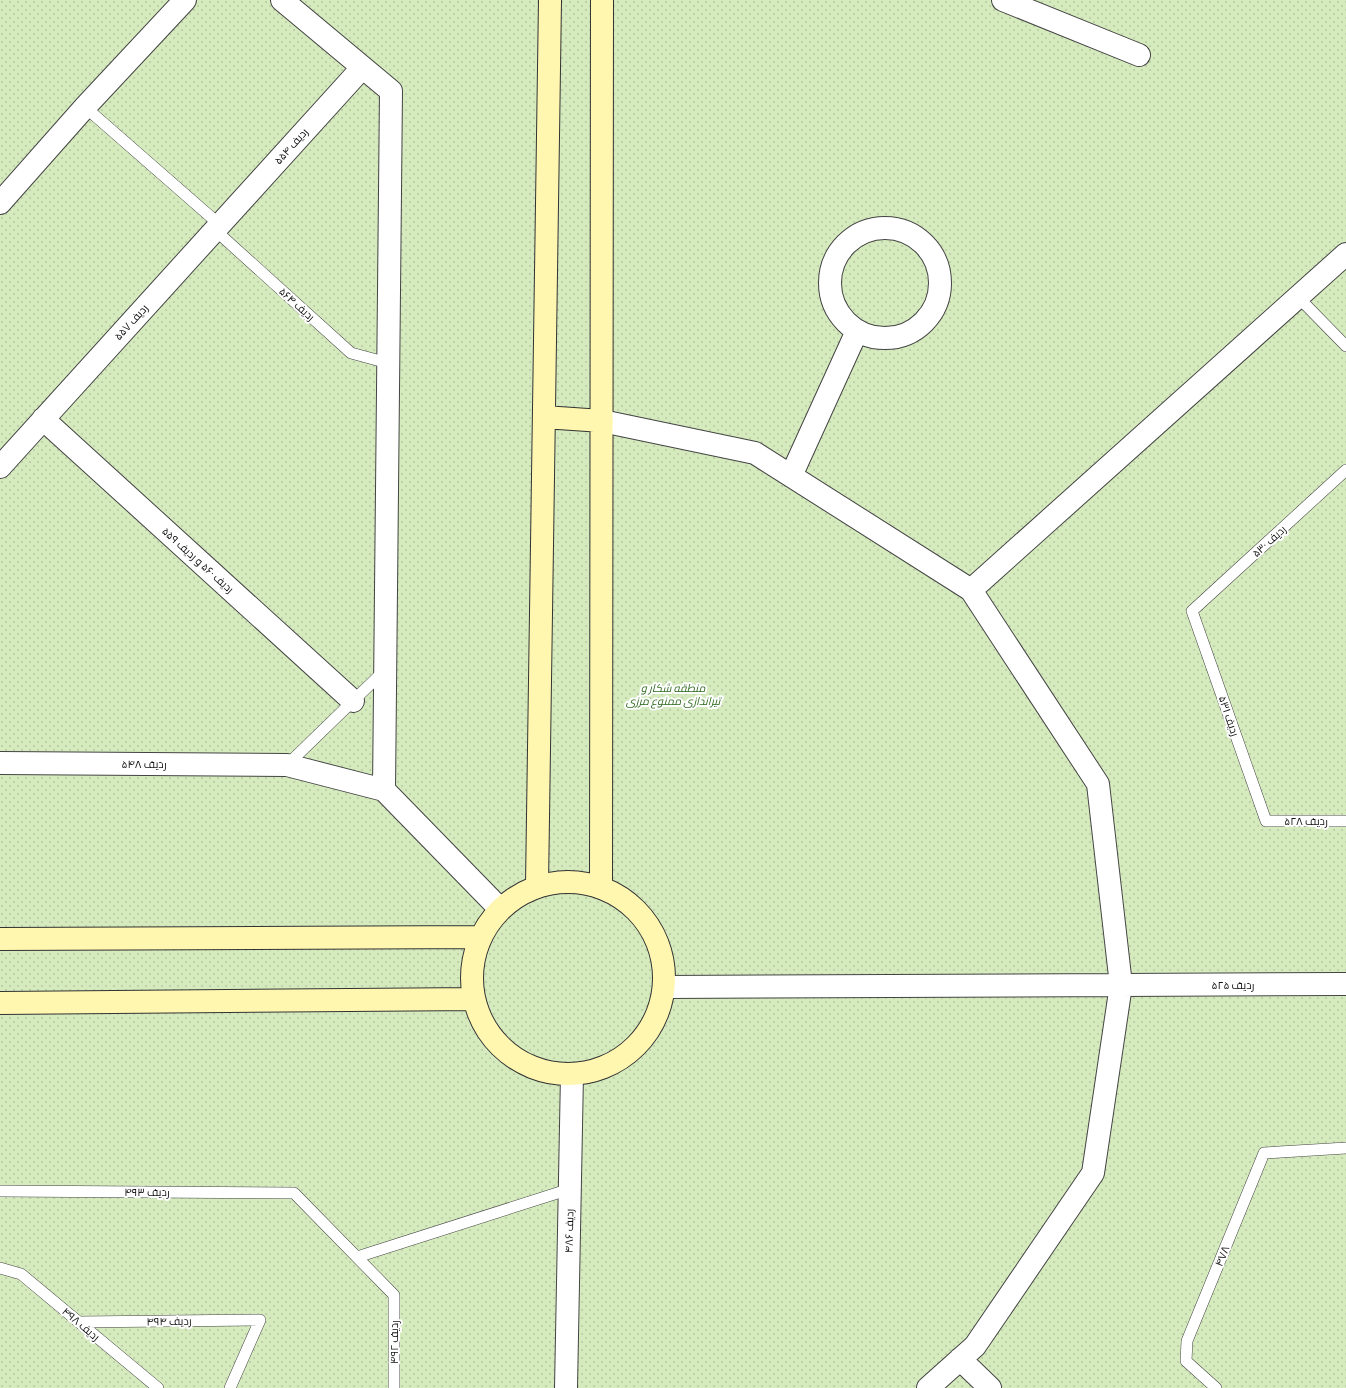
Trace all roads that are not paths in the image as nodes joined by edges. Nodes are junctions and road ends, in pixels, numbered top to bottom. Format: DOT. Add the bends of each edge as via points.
graph roads {
  1 [pos="184,0"];
  2 [pos="282,0"];
  3 [pos="550,0"];
  4 [pos="602,0"];
  5 [pos="1003,0"];
  6 [pos="1139,56"];
  7 [pos="362,68"];
  8 [pos="85,107"];
  9 [pos="0,203"];
  10 [pos="217,227"];
  11 [pos="1346,254"];
  12 [pos="1298,297"];
  13 [pos="857,331"];
  14 [pos="1346,346"];
  15 [pos="388,363"];
  16 [pos="544,417"];
  17 [pos="43,419"];
  18 [pos="602,421"];
  19 [pos="0,467"];
  20 [pos="1346,470"];
  21 [pos="791,476"];
  22 [pos="970,590"];
  23 [pos="1192,611"];
  24 [pos="385,670"];
  25 [pos="353,701"];
  26 [pos="0,763"];
  27 [pos="287,765"];
  28 [pos="384,790"];
  29 [pos="1266,821"];
  30 [pos="1346,821"];
  31 [pos="537,886"];
  32 [pos="601,887"];
  33 [pos="500,910"];
  34 [pos="481,937"];
  35 [pos="0,939"];
  36 [pos="1346,984"];
  37 [pos="1121,985"];
  38 [pos="665,987"];
  39 [pos="474,998"];
  40 [pos="0,1003"];
  41 [pos="572,1074"];
  42 [pos="1346,1148"];
  43 [pos="570,1189"];
  44 [pos="0,1191"];
  45 [pos="356,1257"];
  46 [pos="0,1268"];
  47 [pos="79,1322"];
  48 [pos="960,1359"];
  49 [pos="158,1388"];
  50 [pos="230,1388"];
  51 [pos="394,1388"];
  52 [pos="566,1388"];
  53 [pos="928,1388"];
  54 [pos="990,1388"];
  55 [pos="1216,1388"];
  1 -- 8 [label="street"];
  2 -- 7 [label="street"];
  3 -- 16 [label="street"];
  4 -- 18 [label="street"];
  5 -- 6 [label="street"];
  7 -- 10 [label="street, ردیف ۵۵۴"];
  7 -- 15 [label="street" via="391,91"];
  8 -- 9 [label="street"];
  8 -- 10 [label="lane, ردیف ۵۶۴"];
  10 -- 15 [label="lane, ردیف ۵۶۴" via="351,353"];
  10 -- 17 [label="street, ردیف ۵۵۷"];
  11 -- 12 [label="street"];
  12 -- 14 [label="lane"];
  12 -- 22 [label="street"];
  13 -- 13 [label="street" via="843,320 834,304 829,285 832,267 840,250 853,237 870,229 889,227 906,232 922,241 933,255 939,272 940,290 935,307 924,322 910,333 893,338 875,338"];
  13 -- 21 [label="street"];
  15 -- 24 [label="street"];
  16 -- 18 [label="street"];
  16 -- 31 [label="street"];
  17 -- 19 [label="street, ردیف ۵۵۷"];
  17 -- 25 [label="street, ردیف ۵۶۰ و ردیف ۵۵۹"];
  18 -- 21 [label="street" via="755,453"];
  18 -- 32 [label="street"];
  20 -- 23 [label="lane, ردیف ۵۳۰"];
  21 -- 22 [label="street"];
  22 -- 37 [label="street" via="1098,784"];
  23 -- 29 [label="lane, ردیف ۵۳۱"];
  24 -- 25 [label="lane"];
  24 -- 28 [label="street"];
  25 -- 27 [label="lane"];
  26 -- 27 [label="street, ردیف ۵۴۸"];
  27 -- 28 [label="street, ردیف ۵۴۸"];
  28 -- 33 [label="street"];
  29 -- 30 [label="lane, ردیف ۵۲۸"];
  31 -- 32 [label="street" via="569,881"];
  31 -- 33 [label="street" via="509,900"];
  32 -- 38 [label="street" via="629,902 650,926 662,956"];
  33 -- 34 [label="street" via="487,924"];
  34 -- 35 [label="street"];
  34 -- 39 [label="street" via="474,954 471,986"];
  36 -- 37 [label="street, ردیف ۵۲۵"];
  37 -- 38 [label="street, ردیف ۵۲۵"];
  37 -- 48 [label="street" via="1093,1173 975,1346"];
  38 -- 41 [label="street" via="656,1018 639,1044 614,1064 584,1074"];
  39 -- 40 [label="street"];
  39 -- 41 [label="street" via="479,1018 497,1045 522,1064 553,1074"];
  41 -- 43 [label="street, ردیف ۴۸۶"];
  42 -- 55 [label="lane, ۴۷۸" via="1264,1152 1187,1341 1186,1361"];
  43 -- 45 [label="lane"];
  43 -- 52 [label="street, ردیف ۴۸۶"];
  44 -- 45 [label="lane, ردیف ۴۹۳" via="294,1193"];
  45 -- 51 [label="lane, ردیف ۴۹۲" via="394,1295"];
  46 -- 47 [label="lane, ردیف ۴۹۸" via="21,1274"];
  47 -- 49 [label="lane, ردیف ۴۹۸"];
  47 -- 50 [label="lane, ردیف ۴۹۴" via="260,1320"];
  48 -- 53 [label="street"];
  48 -- 54 [label="street"];
}
